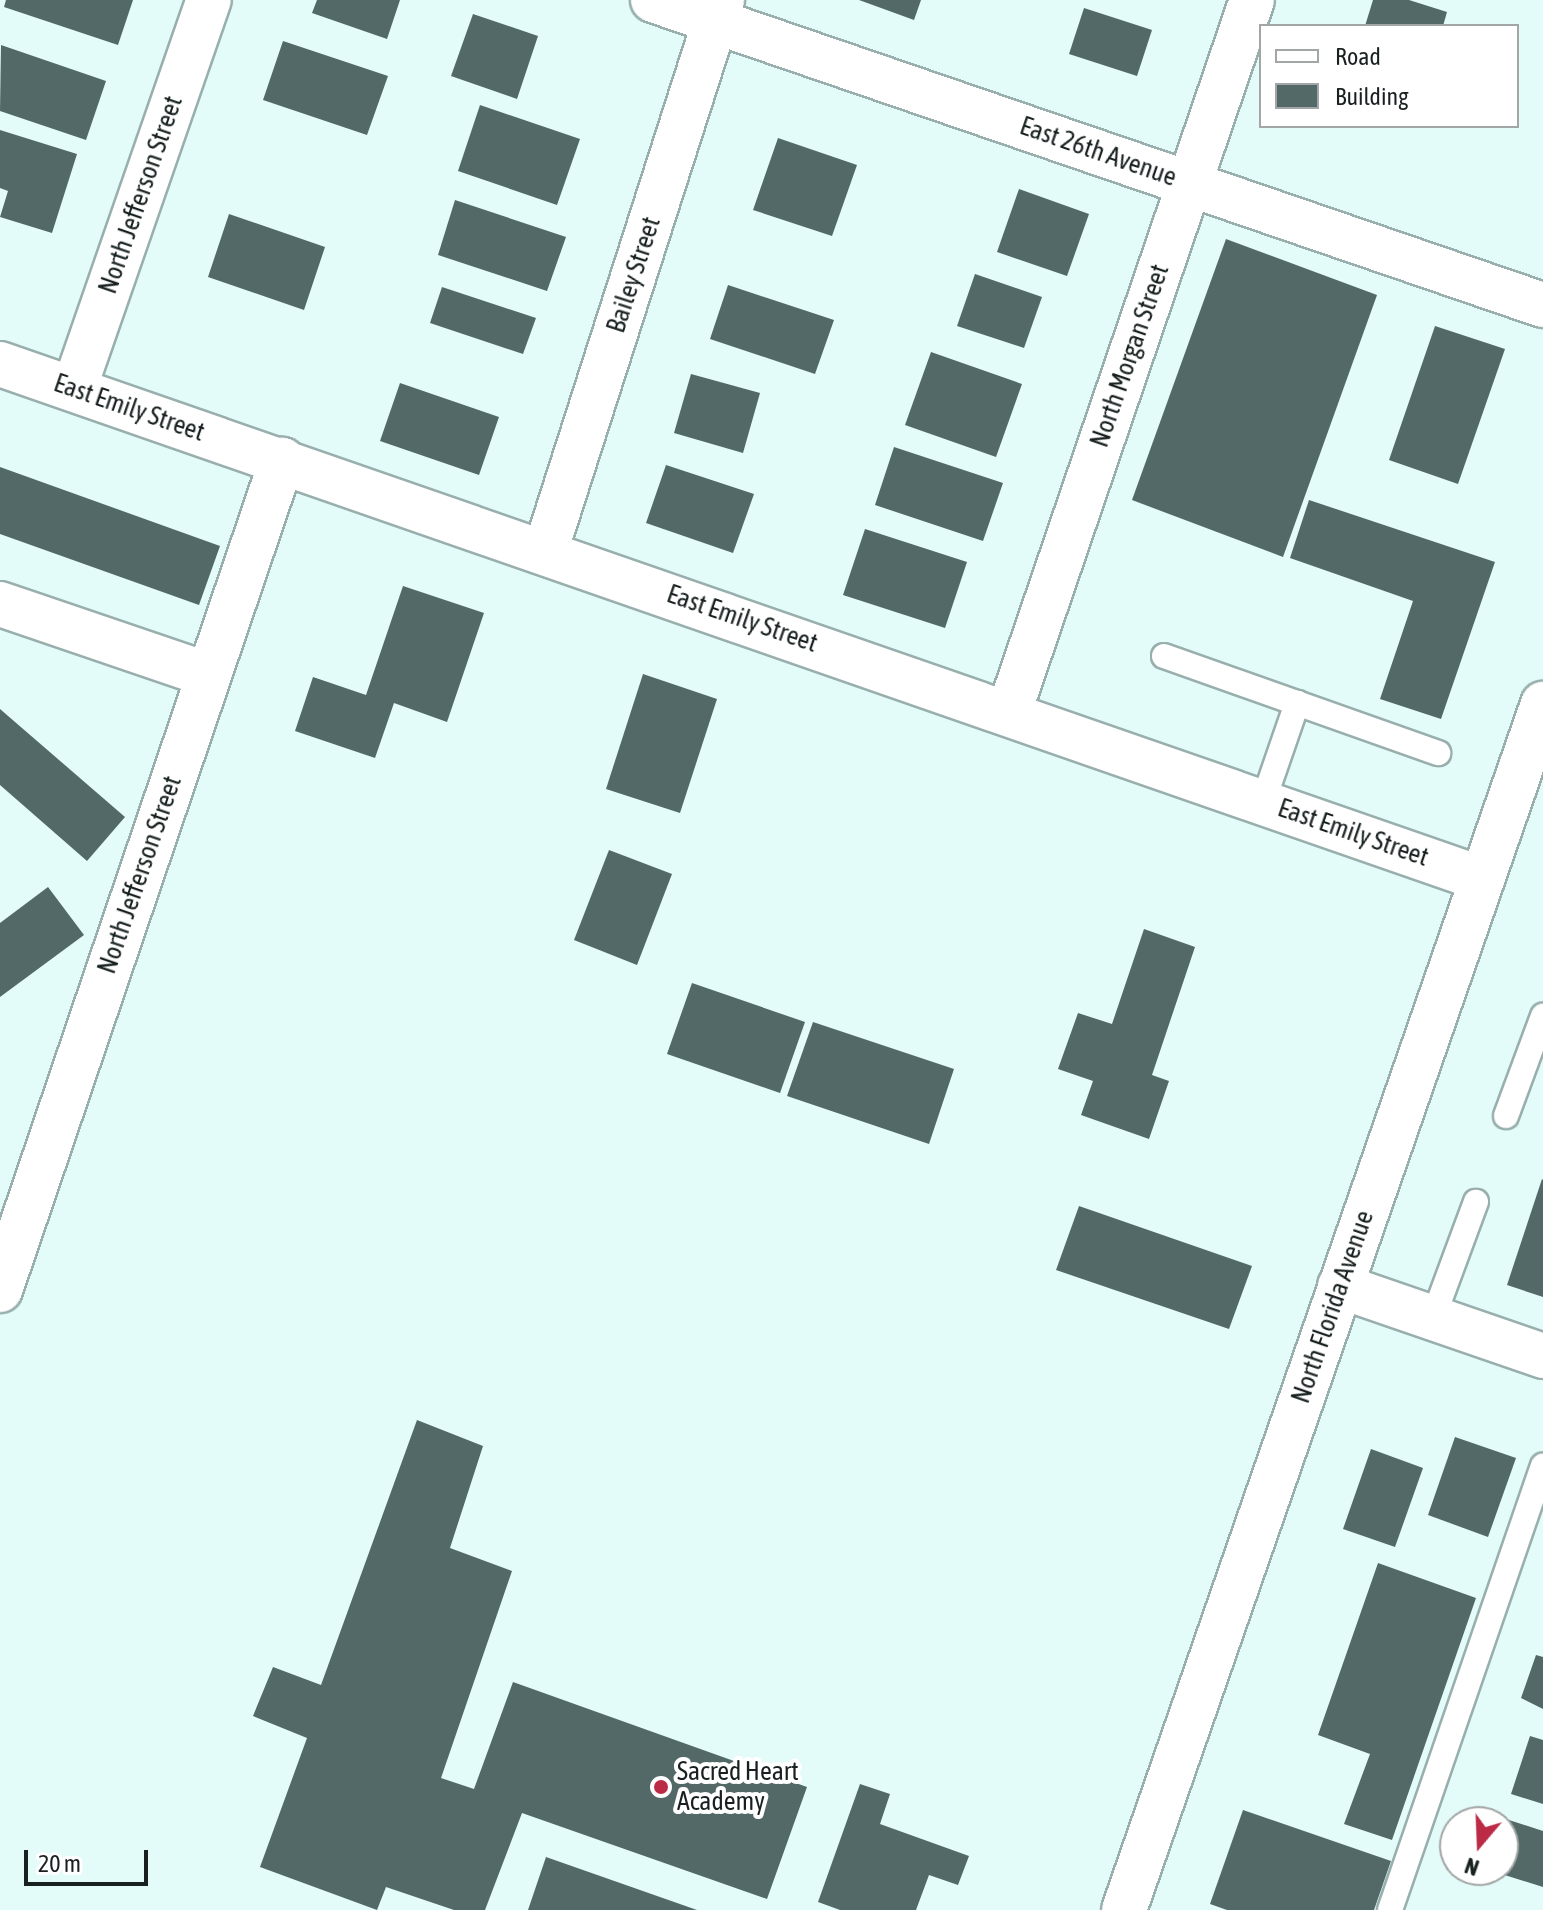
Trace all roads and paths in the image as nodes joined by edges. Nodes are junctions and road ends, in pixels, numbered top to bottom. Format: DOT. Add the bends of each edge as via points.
graph roads {
  1 [pos="209,0"];
  2 [pos="653,0"];
  3 [pos="1252,0"];
  4 [pos="718,11"];
  5 [pos="1189,184"];
  6 [pos="1543,305"];
  7 [pos="0,364"];
  8 [pos="74,389"];
  9 [pos="282,460"];
  10 [pos="546,549"];
  11 [pos="0,604"];
  12 [pos="1164,656"];
  13 [pos="208,675"];
  14 [pos="1297,703"];
  15 [pos="1543,704"];
  16 [pos="1009,712"];
  17 [pos="1438,753"];
  18 [pos="1534,758"];
  19 [pos="1263,802"];
  20 [pos="1482,879"];
  21 [pos="1543,1016"];
  22 [pos="1506,1116"];
  23 [pos="1476,1202"];
  24 [pos="1340,1286"];
  25 [pos="0,1290"];
  26 [pos="1433,1318"];
  27 [pos="1543,1356"];
  28 [pos="1543,1466"];
  29 [pos="1124,1910"];
  30 [pos="1390,1910"];
  1 -- 8 [label="street, North Jefferson Street"];
  2 -- 4 [label="street, East 26th Avenue"];
  3 -- 5 [label="street, North Morgan Street"];
  4 -- 5 [label="street, East 26th Avenue"];
  4 -- 10 [label="street, Bailey Street"];
  5 -- 6 [label="street, East 26th Avenue"];
  5 -- 16 [label="street, North Morgan Street"];
  7 -- 8 [label="street, East Emily Street"];
  8 -- 9 [label="street, East Emily Street"];
  9 -- 10 [label="street, East Emily Street"];
  9 -- 13 [label="street, North Jefferson Street"];
  10 -- 16 [label="street, East Emily Street"];
  11 -- 13 [label="street"];
  12 -- 14 [label="lane"];
  13 -- 25 [label="street, North Jefferson Street"];
  14 -- 17 [label="lane"];
  14 -- 19 [label="lane"];
  15 -- 18 [label="street, North Florida Avenue"];
  16 -- 19 [label="street, East Emily Street"];
  18 -- 20 [label="street, North Florida Avenue"];
  19 -- 20 [label="street, East Emily Street"];
  20 -- 24 [label="street, North Florida Avenue"];
  21 -- 22 [label="lane"];
  23 -- 26 [label="lane"];
  24 -- 26 [label="street"];
  24 -- 29 [label="street, North Florida Avenue"];
  26 -- 27 [label="street"];
  28 -- 30 [label="lane"];
}
